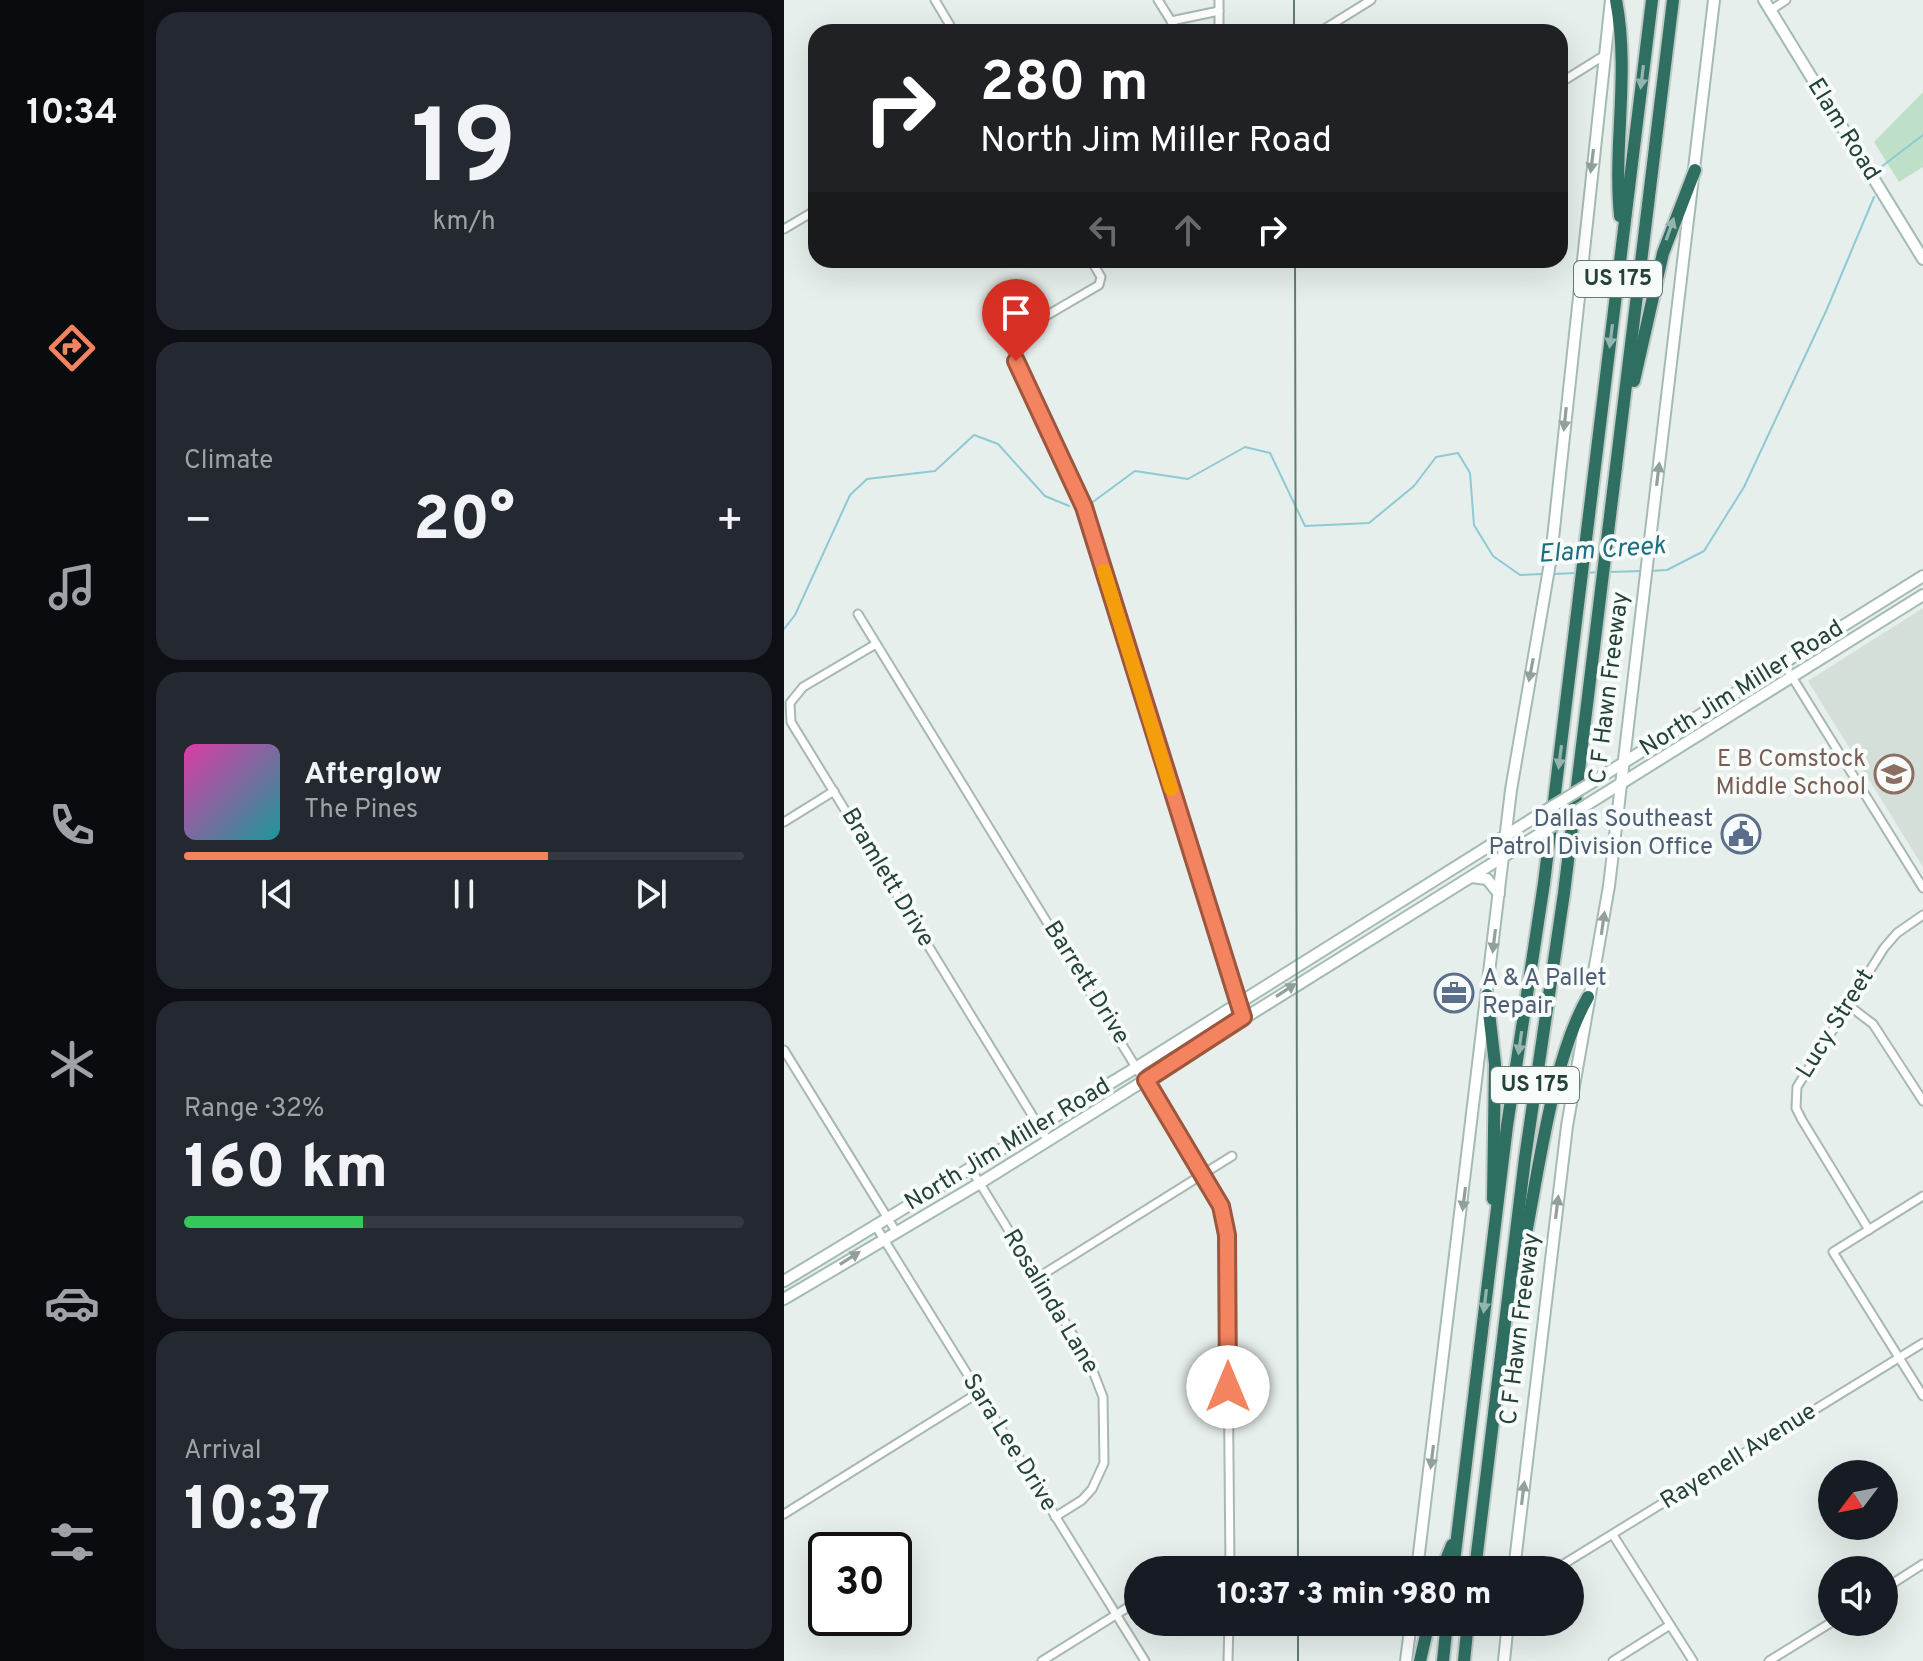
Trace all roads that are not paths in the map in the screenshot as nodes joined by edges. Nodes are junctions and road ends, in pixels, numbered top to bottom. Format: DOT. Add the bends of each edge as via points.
graph roads {
  1 [pos="935,0"];
  2 [pos="1158,0"];
  3 [pos="1219,0"];
  4 [pos="1371,0"];
  5 [pos="1614,0"];
  6 [pos="1652,0"];
  7 [pos="1673,0"];
  8 [pos="1714,0"];
  9 [pos="1786,0"];
  10 [pos="1767,5"];
  11 [pos="1219,11"];
  12 [pos="1171,21"];
  13 [pos="949,24"];
  14 [pos="1173,24"];
  15 [pos="1219,24"];
  16 [pos="1332,24"];
  17 [pos="1605,55"];
  18 [pos="1568,78"];
  19 [pos="1695,170"];
  20 [pos="808,215"];
  21 [pos="784,229"];
  22 [pos="1622,242"];
  23 [pos="1923,259"];
  24 [pos="1096,268"];
  25 [pos="1625,407"];
  26 [pos="1923,576"];
  27 [pos="1923,595"];
  28 [pos="1879,603"];
  29 [pos="858,614"];
  30 [pos="1888,617"];
  31 [pos="876,644"];
  32 [pos="1784,664"];
  33 [pos="1792,677"];
  34 [pos="1723,701"];
  35 [pos="1731,715"];
  36 [pos="1668,735"];
  37 [pos="1678,749"];
  38 [pos="1623,763"];
  39 [pos="1619,785"];
  40 [pos="834,791"];
  41 [pos="784,822"];
  42 [pos="1506,835"];
  43 [pos="1504,856"];
  44 [pos="1458,882"];
  45 [pos="1923,888"];
  46 [pos="1499,894"];
  47 [pos="1923,915"];
  48 [pos="1487,995"];
  49 [pos="1588,997"];
  50 [pos="1239,1003"];
  51 [pos="1848,1005"];
  52 [pos="1243,1017"];
  53 [pos="784,1050"];
  54 [pos="1137,1067"];
  55 [pos="1146,1080"];
  56 [pos="1923,1101"];
  57 [pos="1039,1127"];
  58 [pos="1048,1141"];
  59 [pos="1232,1156"];
  60 [pos="971,1169"];
  61 [pos="1202,1174"];
  62 [pos="980,1183"];
  63 [pos="1923,1196"];
  64 [pos="888,1218"];
  65 [pos="1495,1224"];
  66 [pos="875,1225"];
  67 [pos="895,1230"];
  68 [pos="1869,1230"];
  69 [pos="883,1238"];
  70 [pos="1037,1278"];
  71 [pos="1510,1278"];
  72 [pos="784,1281"];
  73 [pos="784,1299"];
  74 [pos="1923,1343"];
  75 [pos="1899,1358"];
  76 [pos="978,1393"];
  77 [pos="1923,1396"];
  78 [pos="784,1514"];
  79 [pos="1055,1517"];
  80 [pos="1459,1527"];
  81 [pos="1613,1535"];
  82 [pos="1230,1556"];
  83 [pos="1419,1556"];
  84 [pos="1448,1556"];
  85 [pos="1455,1556"];
  86 [pos="1477,1556"];
  87 [pos="1516,1556"];
  88 [pos="1578,1556"];
  89 [pos="1923,1564"];
  90 [pos="1898,1580"];
  91 [pos="1124,1610"];
  92 [pos="1116,1615"];
  93 [pos="1670,1625"];
  94 [pos="1818,1631"];
  95 [pos="1229,1636"];
  96 [pos="1409,1636"];
  97 [pos="1426,1636"];
  98 [pos="1446,1636"];
  99 [pos="1467,1636"];
  100 [pos="1507,1636"];
  101 [pos="1042,1661"];
  102 [pos="1145,1661"];
  103 [pos="1228,1661"];
  104 [pos="1406,1661"];
  105 [pos="1420,1661"];
  106 [pos="1443,1661"];
  107 [pos="1464,1661"];
  108 [pos="1504,1661"];
  109 [pos="1613,1661"];
  110 [pos="1693,1661"];
  111 [pos="1769,1661"];
  1 -- 13 [label="street"];
  2 -- 12 [label="street"];
  3 -- 11 [label="street"];
  4 -- 16 [label="street"];
  5 -- 17 [label="main road"];
  5 -- 22 [label="highway" via="1622,63 1617,188"];
  6 -- 22 [label="highway, C F Hawn Freeway / US 175, one-way"];
  7 -- 25 [label="highway, C F Hawn Freeway / US 175"];
  8 -- 19 [label="main road, C F Hawn Freeway"];
  9 -- 10 [label="street"];
  10 -- 23 [label="main road, Elam Road"];
  11 -- 12 [label="street"];
  11 -- 15 [label="street"];
  12 -- 14 [label="street"];
  17 -- 18 [label="street"];
  17 -- 42 [label="main road, one-way" via="1551,557"];
  25 -- 19 [label="highway, one-way" via="1663,253"];
  38 -- 19 [label="main road, C F Hawn Freeway, one-way"];
  20 -- 21 [label="street"];
  22 -- 65 [label="highway, C F Hawn Freeway / US 175, one-way" via="1544,883"];
  24 -- 50 [label="street" via="1099,285 1015,334 1011,348 1084,507"];
  25 -- 71 [label="highway, C F Hawn Freeway / US 175"];
  26 -- 28 [label="main road, North Jim Miller Road"];
  27 -- 30 [label="main road, North Jim Miller Road"];
  28 -- 30 [label="main road"];
  28 -- 32 [label="main road, North Jim Miller Road"];
  29 -- 31 [label="street, Barrett Drive"];
  30 -- 33 [label="main road, North Jim Miller Road"];
  31 -- 40 [label="street, Bramlett Drive" via="803,687 790,703 791,722"];
  31 -- 54 [label="street, Barrett Drive"];
  32 -- 33 [label="street"];
  32 -- 34 [label="main road, North Jim Miller Road"];
  33 -- 35 [label="main road, North Jim Miller Road"];
  33 -- 45 [label="street"];
  34 -- 35 [label="main road"];
  34 -- 36 [label="main road, North Jim Miller Road"];
  35 -- 37 [label="main road, North Jim Miller Road"];
  36 -- 37 [label="main road"];
  36 -- 38 [label="main road, North Jim Miller Road"];
  37 -- 39 [label="main road, North Jim Miller Road"];
  38 -- 39 [label="main road, C F Hawn Freeway"];
  38 -- 42 [label="main road, North Jim Miller Road, bridge"];
  39 -- 43 [label="main road, North Jim Miller Road, bridge"];
  49 -- 39 [label="main road, C F Hawn Freeway, one-way" via="1601,943"];
  40 -- 41 [label="street"];
  40 -- 57 [label="street, Bramlett Drive"];
  42 -- 43 [label="main road"];
  42 -- 50 [label="main road, North Jim Miller Road"];
  43 -- 44 [label="main road, North Jim Miller Road"];
  43 -- 46 [label="main road"];
  44 -- 46 [label="main road" via="1480,876"];
  52 -- 44 [label="main road, North Jim Miller Road, one-way"];
  46 -- 48 [label="main road, one-way"];
  47 -- 51 [label="street, Lucy Street" via="1884,948"];
  48 -- 65 [label="highway" via="1495,1064 1490,1171"];
  48 -- 83 [label="main road, one-way"];
  49 -- 71 [label="highway" via="1574,1022 1522,1254"];
  87 -- 49 [label="main road, C F Hawn Freeway, one-way" via="1567,1126"];
  50 -- 52 [label="street"];
  50 -- 54 [label="main road, North Jim Miller Road"];
  51 -- 56 [label="street" via="1873,1024"];
  51 -- 68 [label="street, Lucy Street" via="1801,1079 1796,1108"];
  52 -- 55 [label="main road, North Jim Miller Road"];
  53 -- 64 [label="street"];
  54 -- 55 [label="street, Barrett Drive"];
  54 -- 57 [label="main road, North Jim Miller Road"];
  55 -- 58 [label="main road, North Jim Miller Road"];
  55 -- 61 [label="street, Barrett Drive"];
  57 -- 58 [label="street, Bramlett Drive"];
  57 -- 60 [label="main road, North Jim Miller Road"];
  58 -- 62 [label="main road, North Jim Miller Road"];
  59 -- 61 [label="street"];
  60 -- 62 [label="street, Rosalinda Lane"];
  60 -- 64 [label="main road, North Jim Miller Road"];
  61 -- 70 [label="street"];
  61 -- 82 [label="street, Barrett Drive" via="1221,1206 1227,1235"];
  62 -- 67 [label="main road, North Jim Miller Road"];
  62 -- 70 [label="street, Rosalinda Lane"];
  63 -- 68 [label="street"];
  64 -- 66 [label="main road, North Jim Miller Road"];
  64 -- 67 [label="street"];
  65 -- 80 [label="highway, C F Hawn Freeway / US 175, one-way"];
  66 -- 69 [label="street, Sara Lee Drive"];
  66 -- 72 [label="main road, North Jim Miller Road"];
  67 -- 69 [label="main road, North Jim Miller Road"];
  68 -- 75 [label="street" via="1833,1252"];
  73 -- 69 [label="main road, North Jim Miller Road, one-way"];
  69 -- 76 [label="street, Sara Lee Drive"];
  70 -- 79 [label="street, Rosalinda Lane" via="1089,1361 1105,1417 1104,1463 1092,1489"];
  71 -- 86 [label="highway, C F Hawn Freeway / US 175"];
  74 -- 75 [label="street, Rayenell Avenue"];
  75 -- 77 [label="street"];
  75 -- 81 [label="street, Rayenell Avenue"];
  76 -- 78 [label="street"];
  76 -- 79 [label="street, Sara Lee Drive"];
  79 -- 92 [label="street, Sara Lee Drive"];
  80 -- 84 [label="highway"];
  80 -- 85 [label="highway, C F Hawn Freeway / US 175"];
  81 -- 88 [label="street, Rayenell Avenue"];
  81 -- 93 [label="street"];
  89 -- 90 [label="street"];
  91 -- 92 [label="street"];
  92 -- 101 [label="street"];
  92 -- 102 [label="street, Sara Lee Drive"];
  93 -- 109 [label="street"];
  93 -- 110 [label="street"];
  94 -- 111 [label="street"];
  95 -- 103 [label="street"];
  96 -- 104 [label="main road"];
  97 -- 105 [label="highway"];
  98 -- 106 [label="highway"];
  99 -- 107 [label="highway"];
  100 -- 108 [label="main road"];
}
